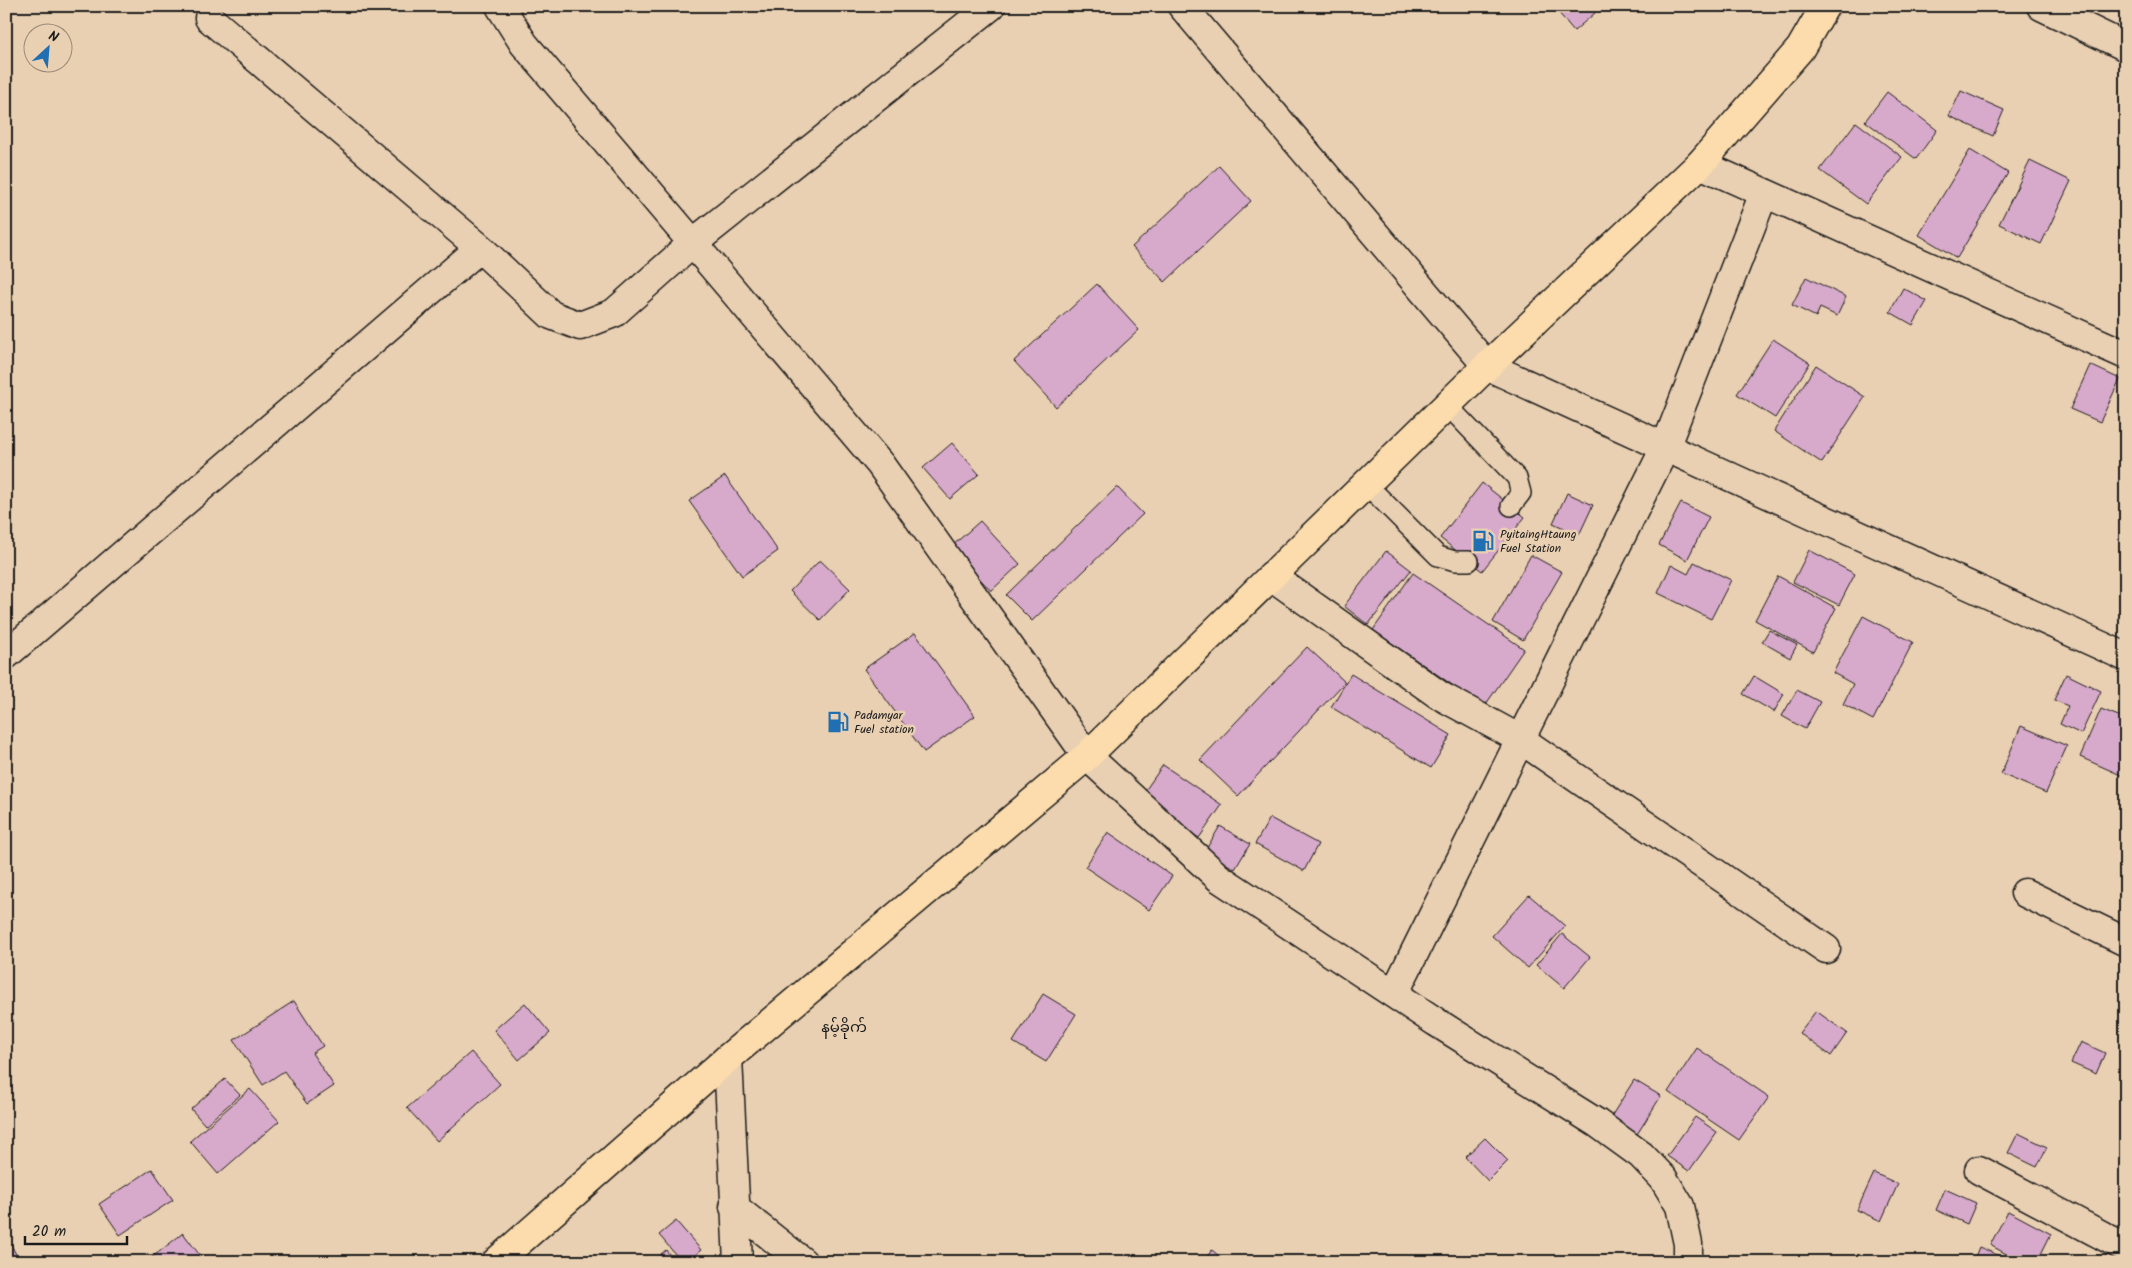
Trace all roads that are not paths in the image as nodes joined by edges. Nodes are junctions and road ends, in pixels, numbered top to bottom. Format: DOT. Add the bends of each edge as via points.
graph roads {
  1 [pos="500,6"];
  2 [pos="991,6"];
  3 [pos="1182,6"];
  4 [pos="1825,6"];
  5 [pos="2042,6"];
  6 [pos="209,18"];
  7 [pos="2126,47"];
  8 [pos="1700,164"];
  9 [pos="1764,193"];
  10 [pos="693,244"];
  11 [pos="480,248"];
  12 [pos="2126,356"];
  13 [pos="1487,366"];
  14 [pos="1447,405"];
  15 [pos="1665,448"];
  16 [pos="1366,484"];
  17 [pos="1511,506"];
  18 [pos="1469,560"];
  19 [pos="1271,576"];
  20 [pos="6,656"];
  21 [pos="2126,657"];
  22 [pos="1520,739"];
  23 [pos="1087,756"];
  24 [pos="2025,893"];
  25 [pos="2126,942"];
  26 [pos="1826,949"];
  27 [pos="1394,994"];
  28 [pos="728,1058"];
  29 [pos="1979,1170"];
  30 [pos="734,1207"];
  31 [pos="2126,1248"];
  32 [pos="496,1262"];
  33 [pos="738,1262"];
  34 [pos="803,1262"];
  35 [pos="1688,1262"];
  1 -- 10 [label="street" via="524,44"];
  2 -- 10 [label="street"];
  3 -- 13 [label="street"];
  4 -- 8 [label="main road" via="1800,49"];
  5 -- 7 [label="street"];
  6 -- 11 [label="street"];
  8 -- 9 [label="street"];
  8 -- 13 [label="main road"];
  9 -- 12 [label="street"];
  9 -- 15 [label="street"];
  10 -- 11 [label="street" via="614,313 580,326 551,315"];
  10 -- 23 [label="street" via="880,464"];
  11 -- 20 [label="street"];
  13 -- 14 [label="main road"];
  13 -- 15 [label="street"];
  14 -- 16 [label="main road"];
  14 -- 17 [label="lane" via="1517,478 1521,493"];
  15 -- 21 [label="street"];
  15 -- 22 [label="street"];
  16 -- 18 [label="lane" via="1438,556 1455,561"];
  16 -- 19 [label="main road"];
  19 -- 22 [label="street" via="1439,695"];
  19 -- 23 [label="main road"];
  22 -- 26 [label="street"];
  22 -- 27 [label="street"];
  23 -- 27 [label="street" via="1219,878"];
  23 -- 28 [label="main road"];
  24 -- 25 [label="street"];
  27 -- 35 [label="street" via="1597,1123 1641,1155 1663,1178 1680,1206 1688,1244"];
  28 -- 30 [label="street"];
  28 -- 32 [label="main road"];
  29 -- 31 [label="street"];
  30 -- 33 [label="street"];
  30 -- 34 [label="street"];
}
